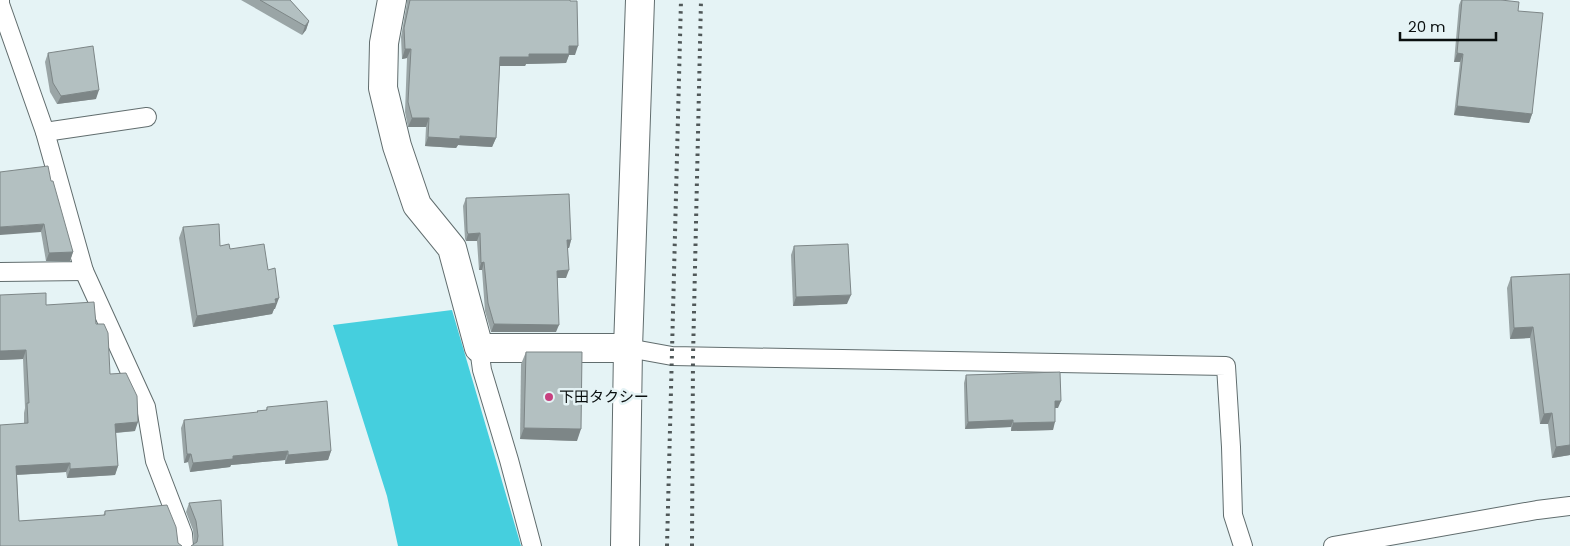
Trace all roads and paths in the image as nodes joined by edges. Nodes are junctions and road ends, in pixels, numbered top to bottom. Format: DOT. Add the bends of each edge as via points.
graph roads {
  1 [pos="0,0"];
  2 [pos="392,0"];
  3 [pos="640,0"];
  4 [pos="147,117"];
  5 [pos="46,132"];
  6 [pos="84,271"];
  7 [pos="0,272"];
  8 [pos="479,348"];
  9 [pos="628,348"];
  10 [pos="1570,506"];
  11 [pos="184,546"];
  12 [pos="532,546"];
  13 [pos="625,546"];
  14 [pos="1243,546"];
  15 [pos="1334,546"];
  1 -- 5 [label="lane"];
  2 -- 8 [label="street" via="384,44 383,88 397,146 418,205 452,248"];
  3 -- 9 [label="street"];
  4 -- 5 [label="lane"];
  5 -- 6 [label="lane"];
  6 -- 7 [label="lane"];
  6 -- 11 [label="lane" via="146,407 155,461 183,534"];
  8 -- 9 [label="street"];
  8 -- 12 [label="lane" via="482,370"];
  9 -- 13 [label="street"];
  9 -- 14 [label="lane" via="672,356 1226,366 1232,515"];
  10 -- 15 [label="lane"];
}
